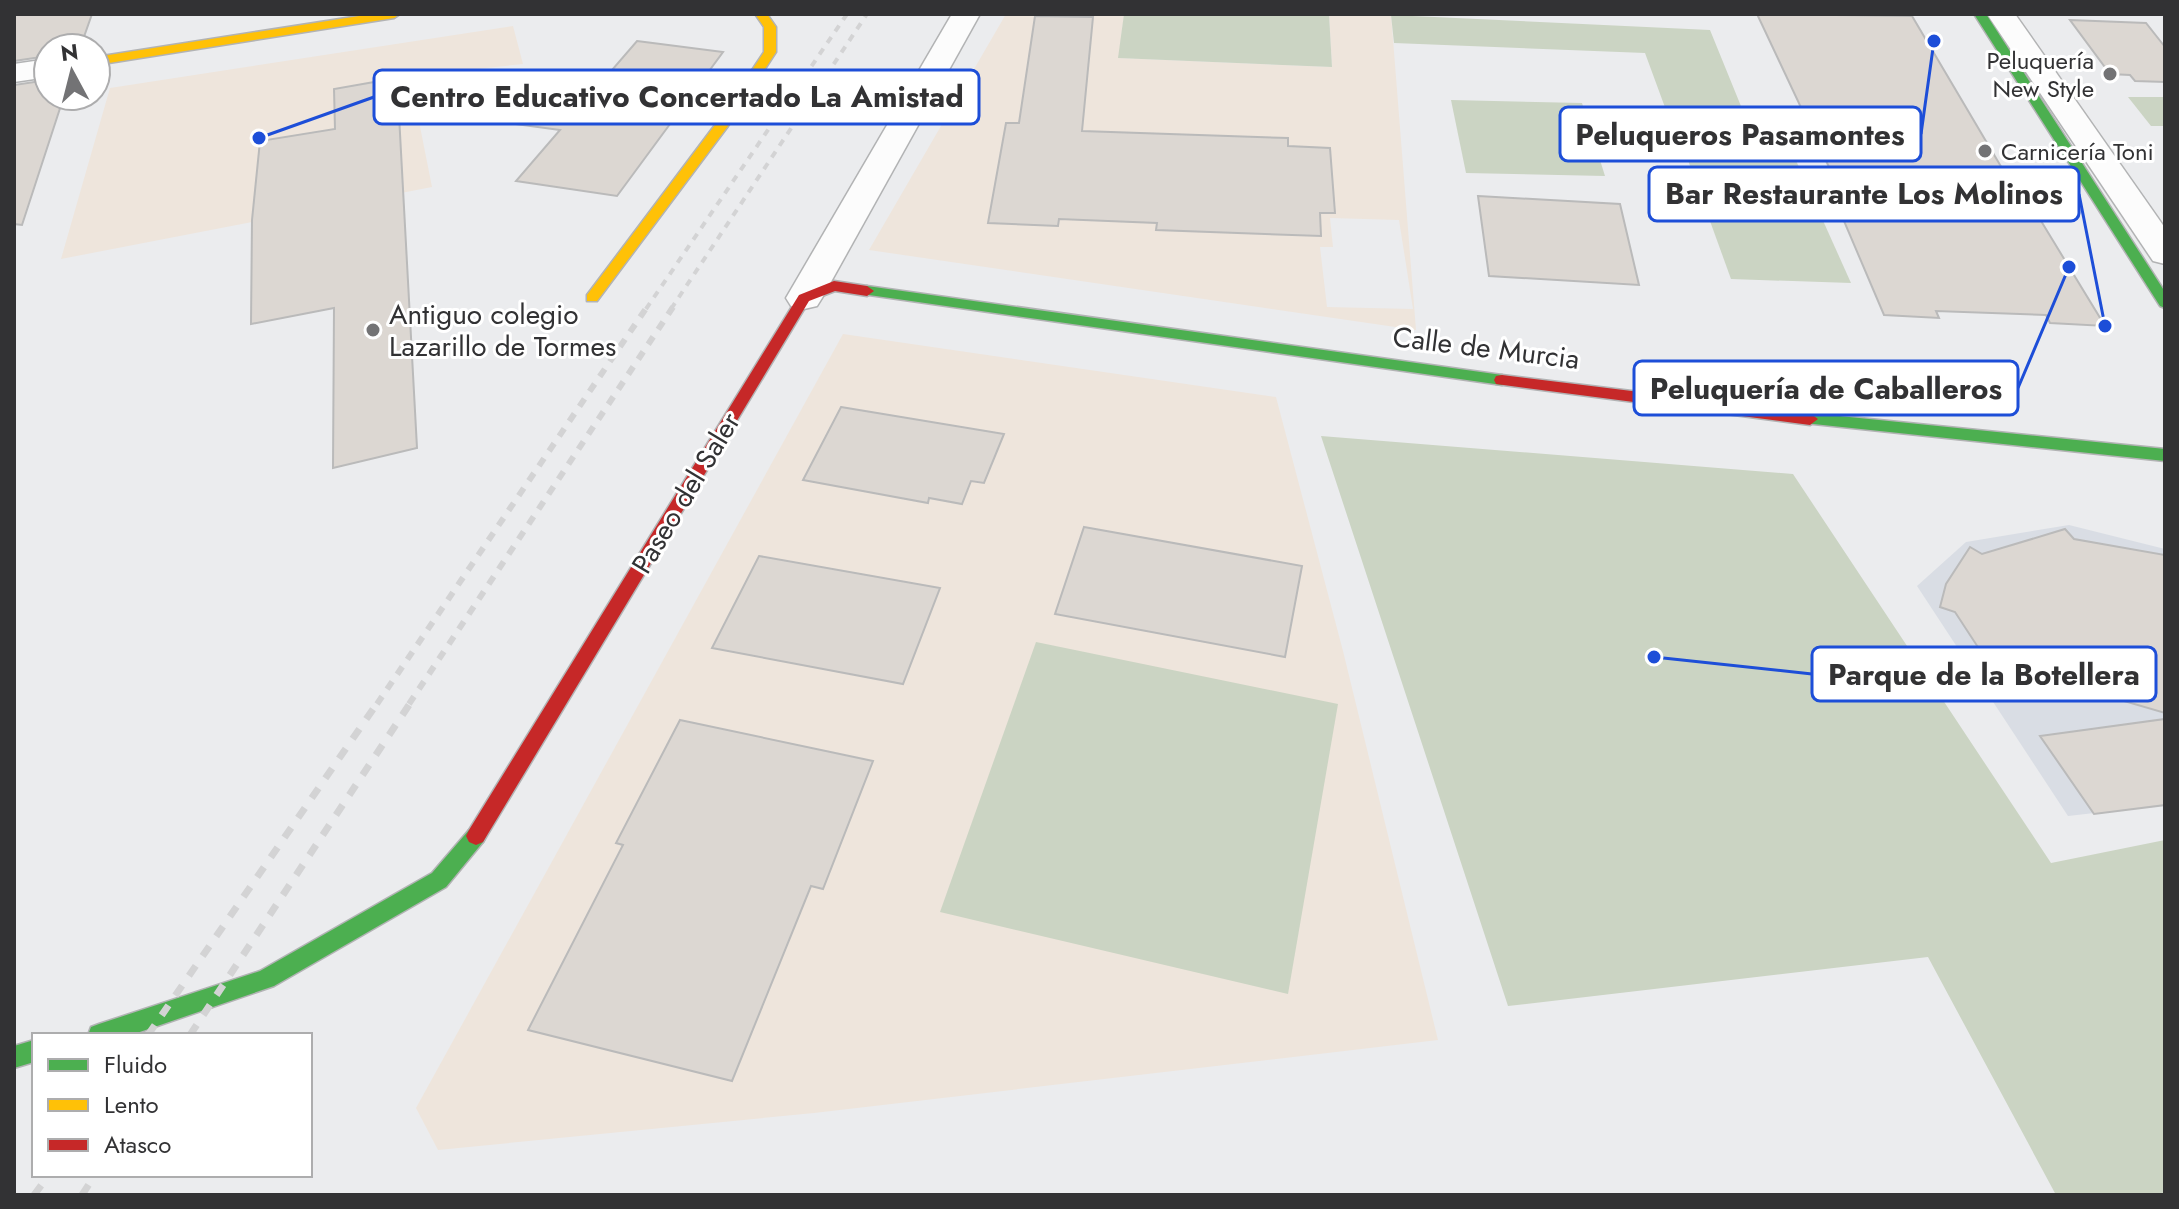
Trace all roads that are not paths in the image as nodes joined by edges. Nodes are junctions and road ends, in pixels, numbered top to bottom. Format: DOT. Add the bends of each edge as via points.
graph roads {
  1 [pos="394,14"];
  2 [pos="761,14"];
  3 [pos="966,14"];
  4 [pos="1980,14"];
  5 [pos="2001,14"];
  6 [pos="112,58"];
  7 [pos="2165,253"];
  8 [pos="592,298"];
  9 [pos="804,298"];
  10 [pos="2165,303"];
  11 [pos="2165,455"];
  12 [pos="105,1033"];
  1 -- 6 [label="street"];
  2 -- 8 [label="street" via="770,27 770,52"];
  3 -- 9 [label="street, Paseo del Saler"];
  4 -- 10 [label="street"];
  5 -- 7 [label="street"];
  9 -- 11 [label="street, Calle de Murcia" via="834,286 869,289 1288,352 1808,419"];
  9 -- 12 [label="street, Paseo del Saler" via="482,829 439,880 266,979"];
}
